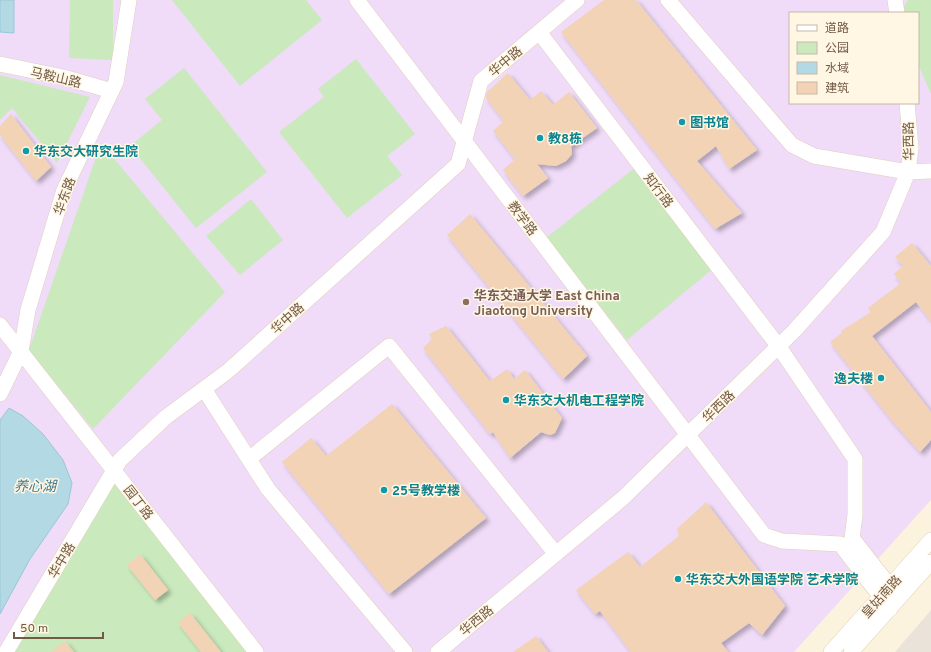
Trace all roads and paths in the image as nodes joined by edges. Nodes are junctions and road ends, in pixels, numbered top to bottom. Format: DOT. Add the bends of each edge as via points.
graph roads {
  1 [pos="129,0"];
  2 [pos="358,0"];
  3 [pos="577,0"];
  4 [pos="668,0"];
  5 [pos="895,0"];
  6 [pos="896,12"];
  7 [pos="539,32"];
  8 [pos="0,64"];
  9 [pos="112,91"];
  10 [pos="908,104"];
  11 [pos="465,140"];
  12 [pos="931,170"];
  13 [pos="908,172"];
  14 [pos="0,325"];
  15 [pos="779,347"];
  16 [pos="21,351"];
  17 [pos="204,389"];
  18 [pos="0,394"];
  19 [pos="688,436"];
  20 [pos="249,459"];
  21 [pos="114,470"];
  22 [pos="931,540"];
  23 [pos="556,554"];
  24 [pos="931,562"];
  25 [pos="885,591"];
  26 [pos="895,604"];
  27 [pos="6,652"];
  28 [pos="256,652"];
  29 [pos="405,652"];
  30 [pos="438,652"];
  31 [pos="831,652"];
  32 [pos="852,652"];
  1 -- 9 [label="street, 华东路" via="116,82"];
  2 -- 11 [label="street, 教学路"];
  3 -- 7 [label="street, 华中路"];
  4 -- 13 [label="street" via="792,145 814,156"];
  5 -- 6 [label="street"];
  7 -- 11 [label="street, 华中路" via="481,81"];
  7 -- 15 [label="street, 知行路"];
  8 -- 9 [label="street, 马鞍山路" via="63,77"];
  9 -- 16 [label="street, 华东路" via="64,190 28,310"];
  10 -- 13 [label="street, 华西路"];
  11 -- 17 [label="street, 华中路" via="458,164 234,366"];
  11 -- 19 [label="street, 教学路"];
  12 -- 13 [label="street"];
  13 -- 15 [label="street, 华西路" via="883,232"];
  14 -- 16 [label="street, 园丁路"];
  15 -- 19 [label="street, 华西路"];
  15 -- 25 [label="street, 知行路" via="855,459 855,515 852,538"];
  16 -- 18 [label="street, 华东路"];
  16 -- 21 [label="street, 园丁路"];
  17 -- 20 [label="street"];
  17 -- 21 [label="street, 华中路" via="166,417 120,460"];
  19 -- 23 [label="street, 华西路" via="623,498"];
  19 -- 25 [label="street, 教学路" via="764,535 782,541 840,544"];
  20 -- 23 [label="street" via="389,346"];
  20 -- 29 [label="street" via="268,489"];
  21 -- 27 [label="street, 华中路"];
  21 -- 28 [label="street, 园丁路"];
  22 -- 25 [label="street, 皇姑南路"];
  23 -- 30 [label="street, 华西路"];
  24 -- 26 [label="street, 皇姑南路"];
  25 -- 26 [label="street"];
  25 -- 31 [label="street, 皇姑南路"];
  26 -- 32 [label="street, 皇姑南路"];
}
